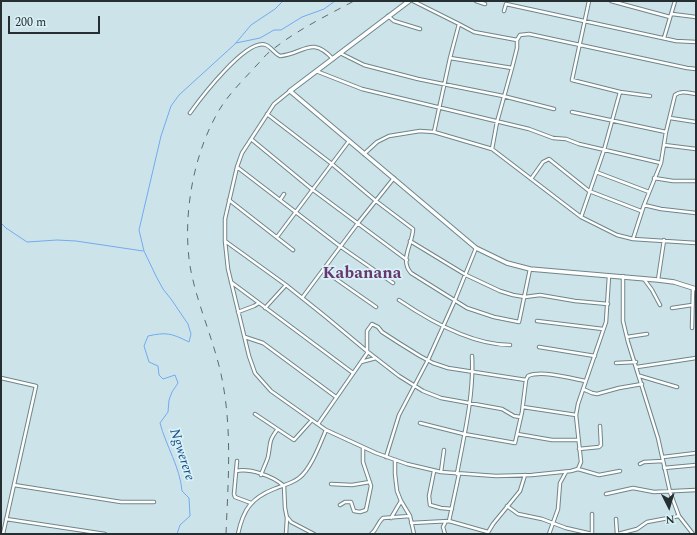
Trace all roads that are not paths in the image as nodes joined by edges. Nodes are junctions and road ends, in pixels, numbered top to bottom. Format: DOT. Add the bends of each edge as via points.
graph roads {
  1 [pos="409,1"];
  2 [pos="412,1"];
  3 [pos="476,1"];
  4 [pos="589,1"];
  5 [pos="611,1"];
  6 [pos="675,1"];
  7 [pos="485,4"];
  8 [pos="504,11"];
  9 [pos="671,15"];
  10 [pos="388,16"];
  11 [pos="696,17"];
  12 [pos="585,20"];
  13 [pos="459,24"];
  14 [pos="420,29"];
  15 [pos="664,38"];
  16 [pos="517,40"];
  17 [pos="696,42"];
  18 [pos="579,45"];
  19 [pos="340,53"];
  20 [pos="450,58"];
  21 [pos="333,59"];
  22 [pos="512,68"];
  23 [pos="696,69"];
  24 [pos="316,71"];
  25 [pos="445,84"];
  26 [pos="290,91"];
  27 [pos="620,92"];
  28 [pos="696,94"];
  29 [pos="503,96"];
  30 [pos="650,96"];
  31 [pos="439,107"];
  32 [pos="554,109"];
  33 [pos="572,112"];
  34 [pos="190,113"];
  35 [pos="267,114"];
  36 [pos="670,118"];
  37 [pos="612,120"];
  38 [pos="496,122"];
  39 [pos="696,122"];
  40 [pos="434,132"];
  41 [pos="666,132"];
  42 [pos="251,139"];
  43 [pos="349,141"];
  44 [pos="664,145"];
  45 [pos="492,149"];
  46 [pos="696,149"];
  47 [pos="604,150"];
  48 [pos="364,154"];
  49 [pos="661,163"];
  50 [pos="332,164"];
  51 [pos="237,167"];
  52 [pos="596,172"];
  53 [pos="394,178"];
  54 [pos="654,178"];
  55 [pos="531,179"];
  56 [pos="696,181"];
  57 [pos="313,190"];
  58 [pos="589,191"];
  59 [pos="649,192"];
  60 [pos="284,194"];
  61 [pos="229,200"];
  62 [pos="280,200"];
  63 [pos="376,201"];
  64 [pos="644,205"];
  65 [pos="641,211"];
  66 [pos="296,212"];
  67 [pos="696,213"];
  68 [pos="581,217"];
  69 [pos="358,223"];
  70 [pos="277,237"];
  71 [pos="634,238"];
  72 [pos="410,240"];
  73 [pos="664,240"];
  74 [pos="225,241"];
  75 [pos="696,243"];
  76 [pos="341,247"];
  77 [pos="476,248"];
  78 [pos="293,250"];
  79 [pos="407,260"];
  80 [pos="530,269"];
  81 [pos="323,270"];
  82 [pos="466,275"];
  83 [pos="609,276"];
  84 [pos="623,276"];
  85 [pos="643,279"];
  86 [pos="658,280"];
  87 [pos="231,282"];
  88 [pos="393,283"];
  89 [pos="286,285"];
  90 [pos="694,288"];
  91 [pos="525,297"];
  92 [pos="302,298"];
  93 [pos="399,300"];
  94 [pos="455,300"];
  95 [pos="259,303"];
  96 [pos="608,304"];
  97 [pos="660,305"];
  98 [pos="692,305"];
  99 [pos="376,307"];
  100 [pos="265,308"];
  101 [pos="672,308"];
  102 [pos="238,312"];
  103 [pos="537,321"];
  104 [pos="443,326"];
  105 [pos="692,328"];
  106 [pos="603,329"];
  107 [pos="647,334"];
  108 [pos="245,337"];
  109 [pos="627,337"];
  110 [pos="510,345"];
  111 [pos="539,347"];
  112 [pos="367,352"];
  113 [pos="472,356"];
  114 [pos="595,356"];
  115 [pos="376,358"];
  116 [pos="696,358"];
  117 [pos="428,360"];
  118 [pos="361,362"];
  119 [pos="636,362"];
  120 [pos="616,363"];
  121 [pos="637,367"];
  122 [pos="473,372"];
  123 [pos="353,373"];
  124 [pos="640,376"];
  125 [pos="1,378"];
  126 [pos="526,380"];
  127 [pos="585,381"];
  128 [pos="642,384"];
  129 [pos="414,386"];
  130 [pos="677,387"];
  131 [pos="583,389"];
  132 [pos="336,397"];
  133 [pos="470,404"];
  134 [pos="523,406"];
  135 [pos="254,414"];
  136 [pos="576,415"];
  137 [pos="521,416"];
  138 [pos="312,420"];
  139 [pos="318,424"];
  140 [pos="420,424"];
  141 [pos="600,426"];
  142 [pos="277,430"];
  143 [pos="326,430"];
  144 [pos="464,434"];
  145 [pos="517,434"];
  146 [pos="578,440"];
  147 [pos="363,447"];
  148 [pos="579,449"];
  149 [pos="444,450"];
  150 [pos="696,453"];
  151 [pos="386,457"];
  152 [pos="662,457"];
  153 [pos="395,460"];
  154 [pos="237,461"];
  155 [pos="663,461"];
  156 [pos="640,464"];
  157 [pos="696,465"];
  158 [pos="664,468"];
  159 [pos="578,469"];
  160 [pos="236,471"];
  161 [pos="434,471"];
  162 [pos="441,472"];
  163 [pos="566,472"];
  164 [pos="620,472"];
  165 [pos="458,474"];
  166 [pos="261,475"];
  167 [pos="525,476"];
  168 [pos="370,482"];
  169 [pos="331,484"];
  170 [pos="14,485"];
  171 [pos="284,486"];
  172 [pos="696,490"];
  173 [pos="670,492"];
  174 [pos="606,494"];
  175 [pos="401,501"];
  176 [pos="154,502"];
  177 [pos="251,503"];
  178 [pos="340,505"];
  179 [pos="507,506"];
  180 [pos="452,509"];
  181 [pos="592,514"];
  182 [pos="410,516"];
  183 [pos="679,516"];
  184 [pos="287,518"];
  185 [pos="391,518"];
  186 [pos="6,519"];
  187 [pos="616,519"];
  188 [pos="448,521"];
  189 [pos="411,523"];
  190 [pos="554,523"];
  191 [pos="488,533"];
  192 [pos="3,534"];
  193 [pos="105,534"];
  194 [pos="238,534"];
  195 [pos="286,534"];
  196 [pos="314,534"];
  197 [pos="371,534"];
  198 [pos="414,534"];
  199 [pos="445,534"];
  200 [pos="550,534"];
  201 [pos="592,534"];
  202 [pos="618,534"];
  203 [pos="693,534"];
  1 -- 10 [label="street"];
  2 -- 13 [label="street"];
  3 -- 7 [label="street"];
  4 -- 12 [label="street"];
  5 -- 9 [label="street"];
  6 -- 9 [label="street"];
  8 -- 12 [label="street" via="506,4"];
  9 -- 11 [label="street"];
  9 -- 15 [label="street"];
  10 -- 14 [label="street" via="394,21"];
  10 -- 19 [label="street"];
  12 -- 15 [label="street"];
  12 -- 18 [label="street"];
  13 -- 16 [label="street" via="474,32"];
  13 -- 20 [label="street"];
  15 -- 17 [label="street"];
  16 -- 18 [label="street" via="520,35 529,34"];
  16 -- 22 [label="street"];
  18 -- 23 [label="street"];
  18 -- 27 [label="street" via="572,80"];
  19 -- 21 [label="street"];
  19 -- 25 [label="street" via="364,65 418,80"];
  20 -- 22 [label="street"];
  20 -- 25 [label="street"];
  21 -- 24 [label="street"];
  21 -- 34 [label="street" via="323,49 316,47 280,56 266,45 260,44 236,58"];
  22 -- 29 [label="street"];
  24 -- 26 [label="street"];
  24 -- 31 [label="street" via="362,88"];
  25 -- 29 [label="street"];
  25 -- 31 [label="street"];
  26 -- 35 [label="street" via="274,104"];
  26 -- 43 [label="street"];
  27 -- 30 [label="street"];
  27 -- 37 [label="street"];
  28 -- 36 [label="street" via="685,92 675,95"];
  29 -- 32 [label="street"];
  29 -- 38 [label="street"];
  31 -- 38 [label="street"];
  31 -- 40 [label="street"];
  33 -- 37 [label="street"];
  35 -- 42 [label="street"];
  35 -- 50 [label="street"];
  36 -- 39 [label="street"];
  36 -- 41 [label="street"];
  37 -- 41 [label="street"];
  37 -- 47 [label="street"];
  38 -- 45 [label="street"];
  38 -- 47 [label="street"];
  40 -- 45 [label="street"];
  40 -- 48 [label="street" via="420,131 389,136"];
  41 -- 44 [label="street"];
  42 -- 51 [label="street"];
  42 -- 57 [label="street"];
  43 -- 48 [label="street"];
  43 -- 50 [label="street"];
  44 -- 46 [label="street"];
  44 -- 49 [label="street"];
  45 -- 55 [label="street"];
  47 -- 49 [label="street"];
  47 -- 52 [label="street"];
  48 -- 53 [label="street"];
  49 -- 54 [label="street"];
  50 -- 57 [label="street"];
  50 -- 63 [label="street"];
  51 -- 61 [label="street"];
  51 -- 62 [label="street"];
  52 -- 58 [label="street"];
  52 -- 59 [label="street"];
  53 -- 63 [label="street"];
  53 -- 77 [label="street"];
  54 -- 56 [label="street"];
  54 -- 59 [label="street"];
  55 -- 58 [label="street" via="543,162 549,159"];
  55 -- 68 [label="street"];
  57 -- 66 [label="street"];
  57 -- 69 [label="street"];
  58 -- 65 [label="street"];
  58 -- 68 [label="street"];
  59 -- 64 [label="street"];
  60 -- 62 [label="street"];
  61 -- 70 [label="street"];
  61 -- 74 [label="street" via="225,219"];
  62 -- 66 [label="street"];
  63 -- 69 [label="street"];
  63 -- 72 [label="street" via="413,229"];
  64 -- 65 [label="street"];
  64 -- 67 [label="street"];
  65 -- 71 [label="street"];
  66 -- 70 [label="street"];
  66 -- 76 [label="street"];
  68 -- 71 [label="street" via="618,235"];
  69 -- 76 [label="street"];
  69 -- 79 [label="street"];
  70 -- 78 [label="street"];
  71 -- 73 [label="street"];
  72 -- 79 [label="street"];
  72 -- 82 [label="street"];
  73 -- 75 [label="street"];
  73 -- 86 [label="street"];
  74 -- 87 [label="street"];
  74 -- 89 [label="street"];
  76 -- 81 [label="street"];
  76 -- 88 [label="street"];
  77 -- 80 [label="street" via="508,263"];
  77 -- 82 [label="street"];
  79 -- 94 [label="street" via="406,265 411,273"];
  80 -- 83 [label="street"];
  80 -- 91 [label="street"];
  81 -- 92 [label="street"];
  81 -- 99 [label="street"];
  82 -- 91 [label="street" via="500,291"];
  82 -- 94 [label="street"];
  83 -- 84 [label="street"];
  83 -- 96 [label="street"];
  84 -- 85 [label="street"];
  84 -- 109 [label="street" via="623,321"];
  85 -- 86 [label="street"];
  85 -- 97 [label="street"];
  86 -- 90 [label="street"];
  87 -- 95 [label="street"];
  87 -- 102 [label="street"];
  89 -- 92 [label="street"];
  89 -- 100 [label="street"];
  90 -- 98 [label="street"];
  91 -- 94 [label="street" via="519,322 467,308"];
  91 -- 96 [label="street" via="540,295"];
  92 -- 112 [label="street"];
  93 -- 104 [label="street"];
  94 -- 104 [label="street"];
  95 -- 100 [label="street"];
  95 -- 102 [label="street"];
  96 -- 106 [label="street"];
  98 -- 101 [label="street"];
  98 -- 105 [label="street"];
  100 -- 123 [label="street"];
  102 -- 108 [label="street"];
  103 -- 106 [label="street"];
  104 -- 110 [label="street" via="476,339"];
  104 -- 117 [label="street"];
  106 -- 114 [label="street"];
  107 -- 109 [label="street"];
  108 -- 132 [label="street" via="263,343"];
  108 -- 138 [label="street" via="249,356 259,379 271,391"];
  109 -- 119 [label="street"];
  111 -- 114 [label="street"];
  112 -- 115 [label="street"];
  112 -- 117 [label="street" via="367,331 372,324"];
  112 -- 118 [label="street"];
  113 -- 122 [label="street"];
  114 -- 127 [label="street"];
  115 -- 118 [label="street"];
  115 -- 129 [label="street"];
  116 -- 121 [label="street"];
  117 -- 122 [label="street" via="448,368"];
  117 -- 129 [label="street"];
  118 -- 123 [label="street"];
  119 -- 120 [label="street"];
  119 -- 121 [label="street"];
  121 -- 124 [label="street"];
  122 -- 126 [label="street"];
  122 -- 133 [label="street"];
  123 -- 132 [label="street"];
  124 -- 128 [label="street"];
  124 -- 130 [label="street"];
  125 -- 170 [label="street" via="36,386"];
  126 -- 127 [label="street" via="528,376 536,373"];
  126 -- 134 [label="street"];
  127 -- 131 [label="street"];
  128 -- 131 [label="street" via="597,394"];
  128 -- 152 [label="street"];
  129 -- 133 [label="street" via="433,396"];
  129 -- 151 [label="street" via="399,415"];
  131 -- 136 [label="street"];
  132 -- 139 [label="street"];
  133 -- 137 [label="street" via="502,409 514,416"];
  133 -- 144 [label="street"];
  134 -- 136 [label="street"];
  134 -- 137 [label="street"];
  135 -- 142 [label="street"];
  136 -- 146 [label="street"];
  137 -- 145 [label="street"];
  138 -- 139 [label="street"];
  138 -- 142 [label="street" via="294,440"];
  139 -- 143 [label="street"];
  140 -- 144 [label="street"];
  141 -- 148 [label="street" via="600,447"];
  142 -- 166 [label="street" via="270,440 268,459"];
  143 -- 147 [label="street"];
  143 -- 171 [label="street" via="301,477"];
  144 -- 145 [label="street" via="515,443"];
  144 -- 165 [label="street"];
  145 -- 146 [label="street" via="552,440"];
  146 -- 148 [label="street"];
  147 -- 151 [label="street"];
  147 -- 168 [label="street" via="363,462"];
  148 -- 159 [label="street" via="581,462"];
  149 -- 162 [label="street"];
  150 -- 152 [label="street"];
  151 -- 153 [label="street"];
  152 -- 155 [label="street"];
  153 -- 161 [label="street"];
  153 -- 175 [label="street" via="396,486"];
  154 -- 160 [label="street"];
  155 -- 156 [label="street"];
  155 -- 158 [label="street"];
  157 -- 158 [label="street"];
  158 -- 173 [label="street"];
  159 -- 163 [label="street"];
  159 -- 164 [label="street" via="599,475"];
  160 -- 166 [label="street" via="244,470"];
  160 -- 177 [label="street" via="235,497"];
  161 -- 162 [label="street"];
  161 -- 180 [label="street" via="429,496 430,505"];
  162 -- 165 [label="street"];
  163 -- 167 [label="street"];
  163 -- 190 [label="street" via="560,483"];
  165 -- 167 [label="street"];
  165 -- 180 [label="street"];
  166 -- 171 [label="street" via="279,481"];
  167 -- 179 [label="street" via="520,491"];
  168 -- 169 [label="street" via="352,485"];
  168 -- 178 [label="street" via="372,489 366,510 354,511 351,502"];
  170 -- 176 [label="street" via="121,502"];
  170 -- 186 [label="street"];
  171 -- 177 [label="street" via="258,496"];
  171 -- 184 [label="street"];
  172 -- 173 [label="street"];
  173 -- 174 [label="street" via="633,488"];
  173 -- 183 [label="street"];
  175 -- 182 [label="street"];
  175 -- 185 [label="street"];
  177 -- 194 [label="street" via="243,516"];
  179 -- 190 [label="street" via="518,514"];
  179 -- 191 [label="street"];
  180 -- 188 [label="street"];
  181 -- 201 [label="street"];
  182 -- 185 [label="street"];
  182 -- 189 [label="street"];
  183 -- 202 [label="street" via="647,522 637,529"];
  183 -- 203 [label="street"];
  184 -- 195 [label="street"];
  184 -- 196 [label="street"];
  185 -- 197 [label="street" via="382,519"];
  186 -- 192 [label="street"];
  186 -- 193 [label="street"];
  187 -- 202 [label="street"];
  188 -- 189 [label="street"];
  188 -- 191 [label="street"];
  188 -- 199 [label="street" via="443,527"];
  189 -- 198 [label="street"];
  190 -- 200 [label="street"];
  190 -- 201 [label="street"];
}
